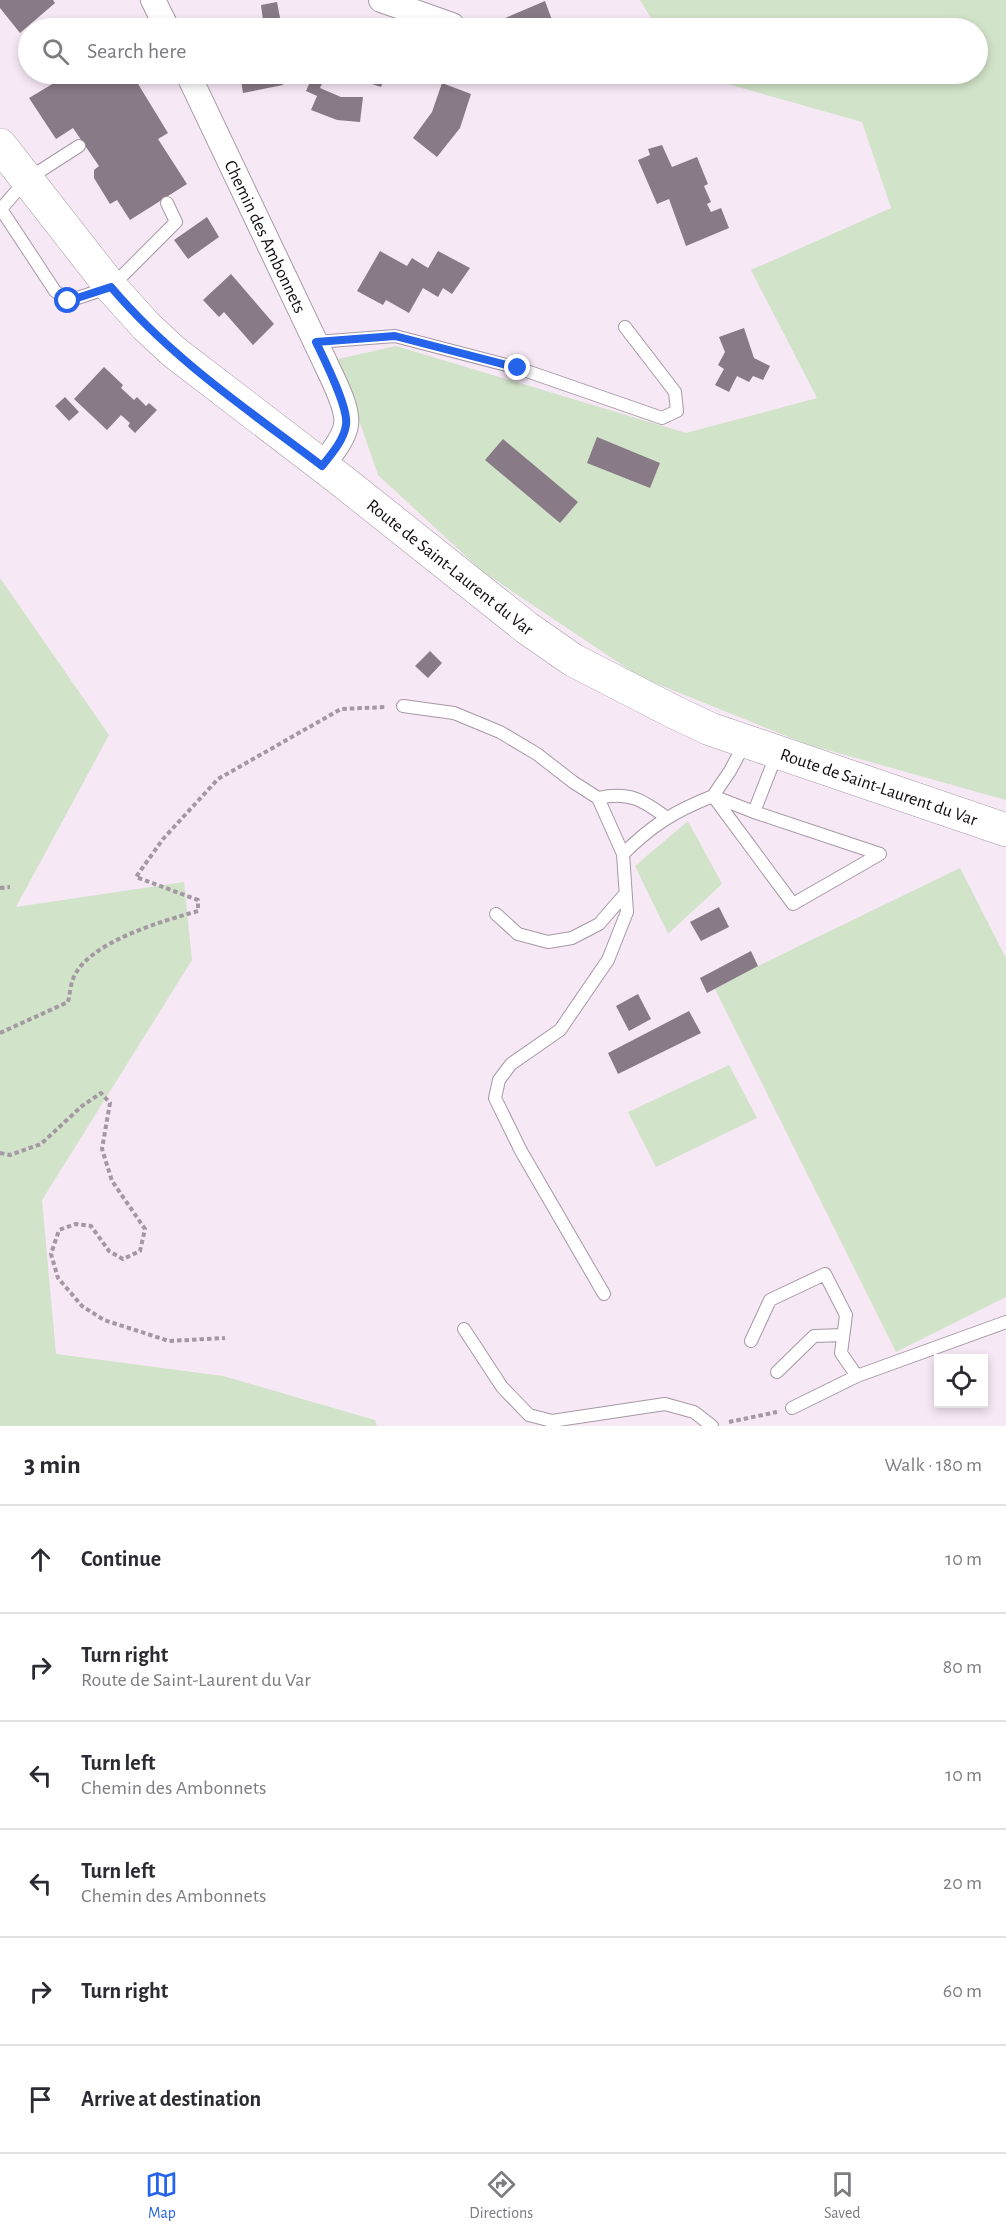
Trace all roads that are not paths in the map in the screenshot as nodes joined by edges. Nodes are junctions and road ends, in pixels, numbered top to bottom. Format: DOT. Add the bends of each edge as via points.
graph roads {
  1 [pos="153,0"];
  2 [pos="381,0"];
  3 [pos="161,18"];
  4 [pos="432,18"];
  5 [pos="193,84"];
  6 [pos="0,145"];
  7 [pos="79,146"];
  8 [pos="26,180"];
  9 [pos="167,203"];
  10 [pos="111,287"];
  11 [pos="625,327"];
  12 [pos="316,342"];
  13 [pos="322,466"];
  14 [pos="402,706"];
  15 [pos="746,742"];
  16 [pos="778,752"];
  17 [pos="713,796"];
  18 [pos="598,798"];
  19 [pos="754,812"];
  20 [pos="667,818"];
  21 [pos="1006,830"];
  22 [pos="623,854"];
  23 [pos="625,894"];
  24 [pos="496,914"];
  25 [pos="604,1294"];
  26 [pos="1006,1322"];
  27 [pos="464,1329"];
  28 [pos="843,1335"];
  29 [pos="751,1341"];
  30 [pos="777,1372"];
  31 [pos="857,1376"];
  32 [pos="792,1408"];
  33 [pos="718,1425"];
  1 -- 3 [label="street"];
  2 -- 4 [label="street"];
  5 -- 12 [label="street, Chemin des Ambonnets"];
  6 -- 8 [label="main road, Route de Saint-Laurent du Var"];
  7 -- 8 [label="lane"];
  8 -- 10 [label="main road, Route de Saint-Laurent du Var"];
  8 -- 10 [label="lane" via="1,209 55,291 68,301"];
  9 -- 10 [label="lane" via="176,222"];
  10 -- 13 [label="main road, Route de Saint-Laurent du Var" via="174,352"];
  11 -- 12 [label="lane" via="675,392 677,411 662,418 518,368 395,336"];
  12 -- 13 [label="street, Chemin des Ambonnets" via="343,404 346,425"];
  13 -- 15 [label="main road, Route de Saint-Laurent du Var" via="487,599 573,660 674,712"];
  14 -- 18 [label="lane" via="454,713 500,732"];
  15 -- 16 [label="main road, Route de Saint-Laurent du Var"];
  15 -- 17 [label="lane"];
  16 -- 19 [label="lane"];
  16 -- 21 [label="main road, Route de Saint-Laurent du Var"];
  17 -- 19 [label="lane"];
  17 -- 19 [label="lane" via="793,904 880,854"];
  17 -- 20 [label="lane"];
  18 -- 20 [label="lane" via="635,797"];
  18 -- 22 [label="lane"];
  20 -- 22 [label="lane" via="645,832"];
  22 -- 23 [label="lane"];
  23 -- 24 [label="lane" via="599,924 572,939 548,942 518,934"];
  23 -- 25 [label="lane" via="627,912 608,960 560,1030 511,1064 499,1080 495,1098 521,1151"];
  26 -- 31 [label="lane"];
  27 -- 33 [label="lane" via="502,1387 529,1415 552,1421 665,1404 694,1412"];
  28 -- 29 [label="lane" via="846,1315 825,1274 770,1300"];
  28 -- 30 [label="lane" via="814,1336"];
  28 -- 31 [label="lane" via="841,1353"];
  31 -- 32 [label="lane"];
}
